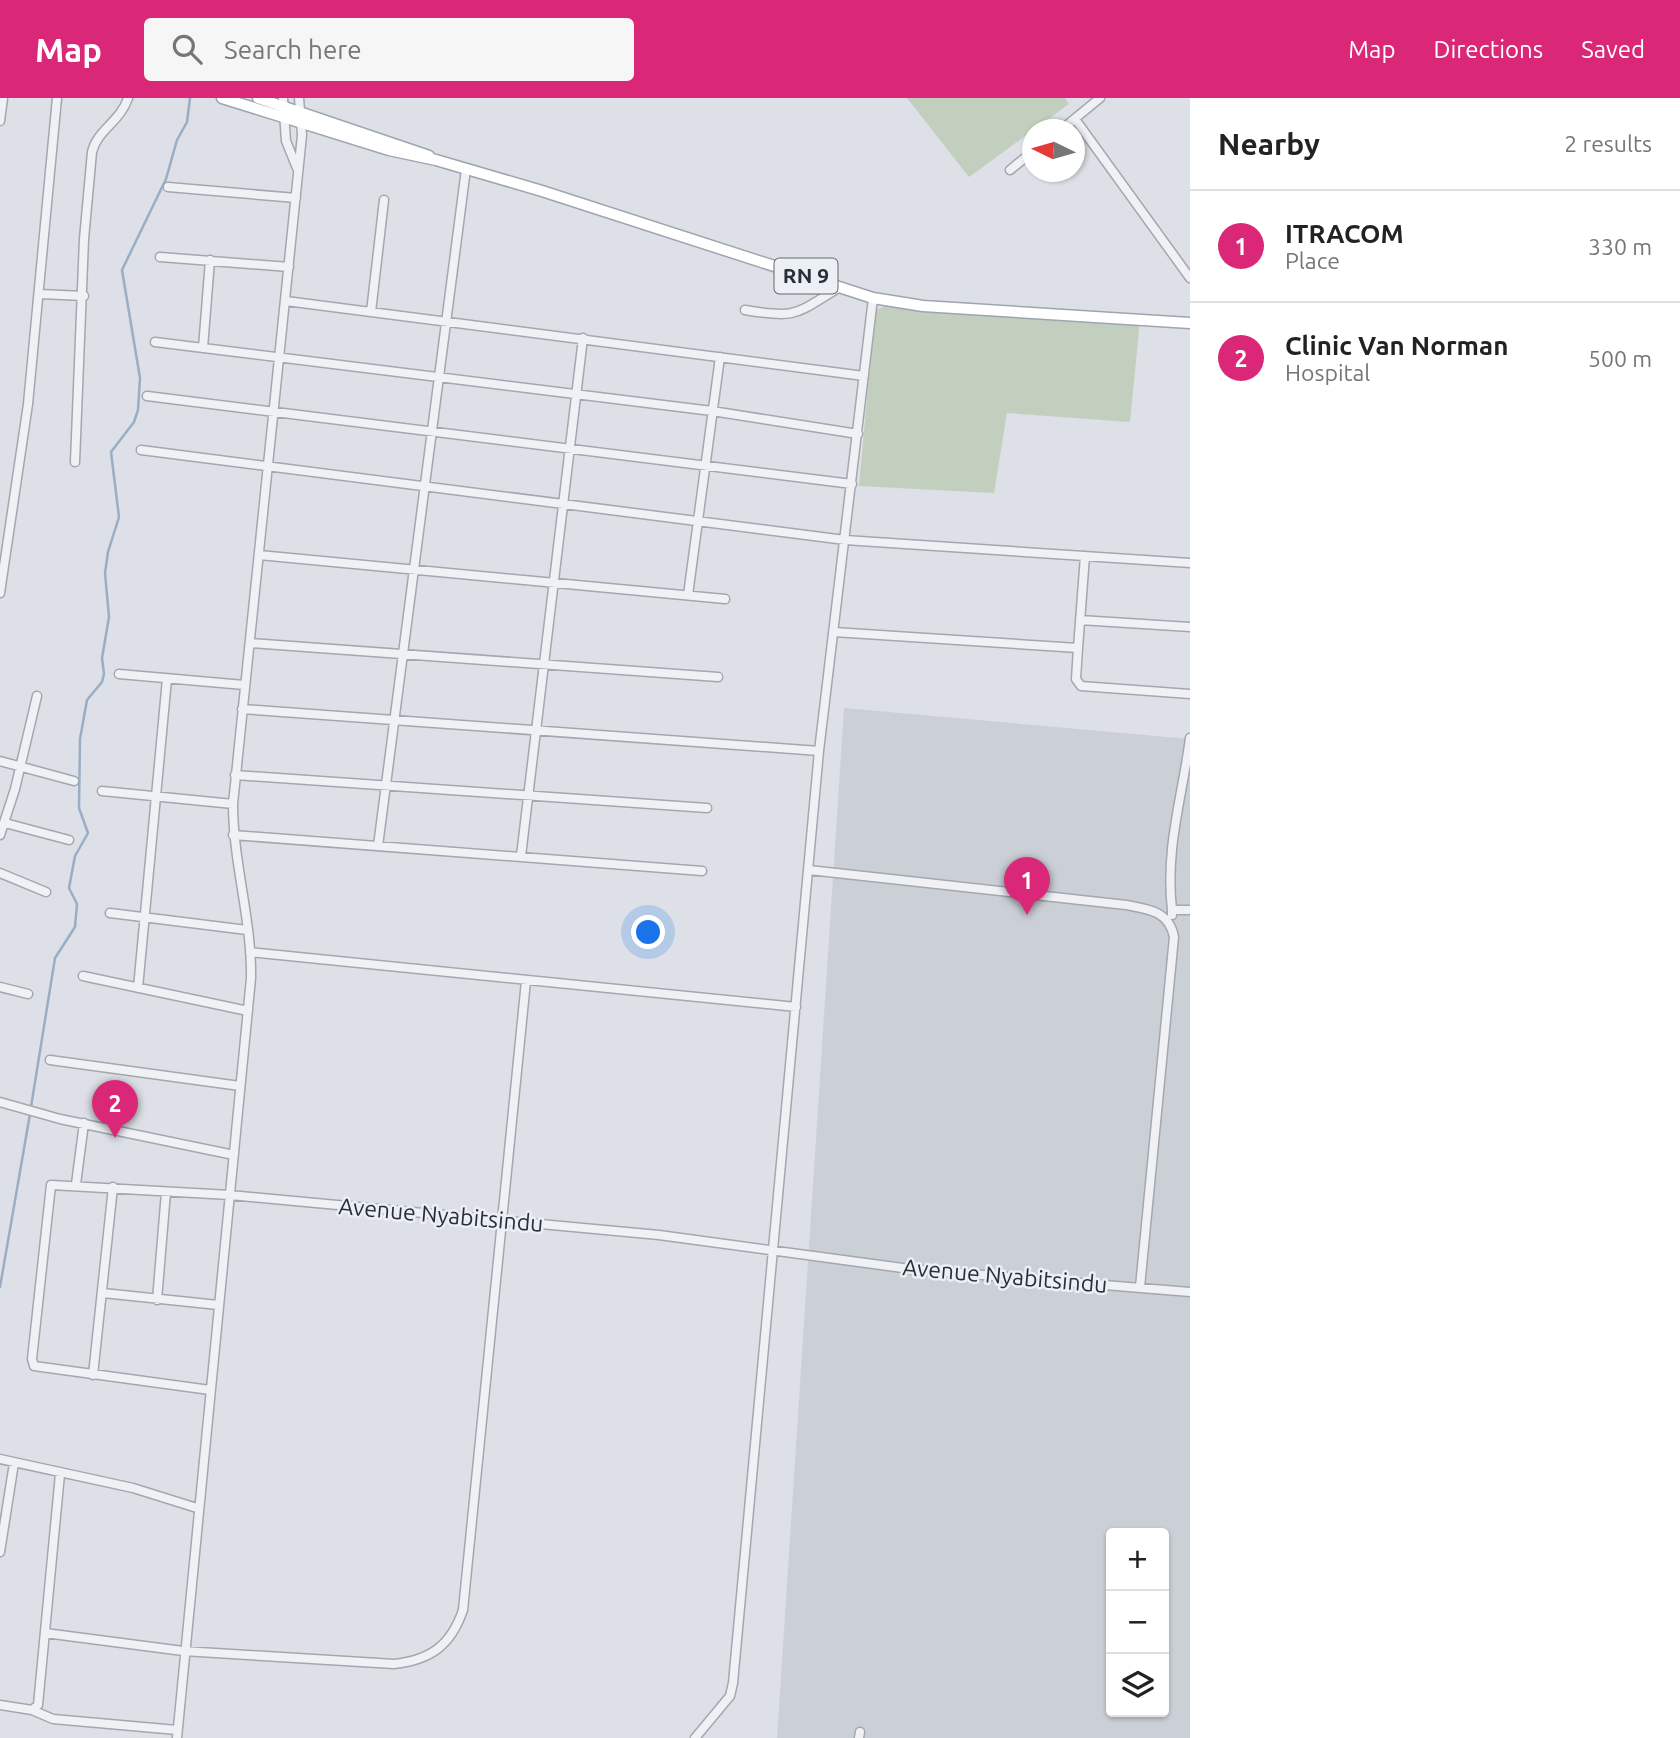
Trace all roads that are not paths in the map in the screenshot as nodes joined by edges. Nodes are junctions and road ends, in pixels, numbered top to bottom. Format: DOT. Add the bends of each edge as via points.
graph roads {
  1 [pos="3,98"];
  2 [pos="57,98"];
  3 [pos="128,98"];
  4 [pos="222,98"];
  5 [pos="258,98"];
  6 [pos="299,98"];
  7 [pos="1100,98"];
  8 [pos="283,107"];
  9 [pos="301,113"];
  10 [pos="1075,119"];
  11 [pos="0,121"];
  12 [pos="303,124"];
  13 [pos="1085,133"];
  14 [pos="436,160"];
  15 [pos="1022,160"];
  16 [pos="297,168"];
  17 [pos="466,169"];
  18 [pos="1010,170"];
  19 [pos="168,187"];
  20 [pos="296,198"];
  21 [pos="384,200"];
  22 [pos="160,257"];
  23 [pos="210,260"];
  24 [pos="289,267"];
  25 [pos="1190,278"];
  26 [pos="840,287"];
  27 [pos="40,294"];
  28 [pos="84,296"];
  29 [pos="873,298"];
  30 [pos="286,301"];
  31 [pos="745,310"];
  32 [pos="371,312"];
  33 [pos="444,322"];
  34 [pos="1190,324"];
  35 [pos="583,338"];
  36 [pos="155,342"];
  37 [pos="203,348"];
  38 [pos="720,356"];
  39 [pos="281,357"];
  40 [pos="864,376"];
  41 [pos="438,377"];
  42 [pos="575,394"];
  43 [pos="147,396"];
  44 [pos="276,411"];
  45 [pos="712,411"];
  46 [pos="432,431"];
  47 [pos="858,434"];
  48 [pos="568,449"];
  49 [pos="141,450"];
  50 [pos="75,462"];
  51 [pos="269,466"];
  52 [pos="705,466"];
  53 [pos="852,484"];
  54 [pos="425,487"];
  55 [pos="562,504"];
  56 [pos="698,521"];
  57 [pos="845,540"];
  58 [pos="259,555"];
  59 [pos="1085,556"];
  60 [pos="1190,563"];
  61 [pos="416,569"];
  62 [pos="551,582"];
  63 [pos="0,593"];
  64 [pos="688,595"];
  65 [pos="724,599"];
  66 [pos="1080,620"];
  67 [pos="1190,627"];
  68 [pos="834,632"];
  69 [pos="250,643"];
  70 [pos="1078,648"];
  71 [pos="402,655"];
  72 [pos="542,664"];
  73 [pos="119,674"];
  74 [pos="718,677"];
  75 [pos="167,679"];
  76 [pos="244,684"];
  77 [pos="1190,694"];
  78 [pos="37,696"];
  79 [pos="242,709"];
  80 [pos="393,720"];
  81 [pos="534,732"];
  82 [pos="1190,738"];
  83 [pos="819,751"];
  84 [pos="0,761"];
  85 [pos="20,766"];
  86 [pos="235,775"];
  87 [pos="74,781"];
  88 [pos="384,785"];
  89 [pos="102,791"];
  90 [pos="527,794"];
  91 [pos="156,796"];
  92 [pos="233,804"];
  93 [pos="707,808"];
  94 [pos="5,823"];
  95 [pos="0,835"];
  96 [pos="233,835"];
  97 [pos="69,840"];
  98 [pos="378,846"];
  99 [pos="521,856"];
  100 [pos="809,870"];
  101 [pos="702,871"];
  102 [pos="0,873"];
  103 [pos="46,891"];
  104 [pos="1172,910"];
  105 [pos="1190,910"];
  106 [pos="110,913"];
  107 [pos="145,918"];
  108 [pos="1172,925"];
  109 [pos="247,930"];
  110 [pos="250,952"];
  111 [pos="83,976"];
  112 [pos="526,981"];
  113 [pos="0,987"];
  114 [pos="138,988"];
  115 [pos="27,995"];
  116 [pos="796,1007"];
  117 [pos="248,1011"];
  118 [pos="50,1060"];
  119 [pos="240,1086"];
  120 [pos="0,1102"];
  121 [pos="84,1123"];
  122 [pos="234,1155"];
  123 [pos="76,1184"];
  124 [pos="113,1187"];
  125 [pos="166,1192"];
  126 [pos="230,1195"];
  127 [pos="504,1221"];
  128 [pos="775,1249"];
  129 [pos="1140,1287"];
  130 [pos="1190,1292"];
  131 [pos="103,1293"];
  132 [pos="157,1300"];
  133 [pos="218,1306"];
  134 [pos="93,1375"];
  135 [pos="210,1390"];
  136 [pos="0,1458"];
  137 [pos="14,1463"];
  138 [pos="60,1474"];
  139 [pos="197,1508"];
  140 [pos="0,1552"];
  141 [pos="45,1633"];
  142 [pos="183,1650"];
  143 [pos="0,1705"];
  144 [pos="32,1710"];
  145 [pos="177,1734"];
  146 [pos="695,1738"];
  1 -- 11 [label="street"];
  2 -- 27 [label="street"];
  3 -- 28 [label="street" via="118,119 94,141 84,239"];
  4 -- 8 [label="main road, RN 9"];
  5 -- 8 [label="main road, RN 9"];
  6 -- 9 [label="street"];
  7 -- 10 [label="street"];
  8 -- 9 [label="main road, RN 9"];
  8 -- 12 [label="main road, RN 9"];
  8 -- 16 [label="street" via="290,154"];
  9 -- 12 [label="street"];
  9 -- 14 [label="main road, RN 9"];
  12 -- 14 [label="main road, RN 9"];
  12 -- 16 [label="street"];
  13 -- 25 [label="street"];
  14 -- 17 [label="main road, RN 9"];
  15 -- 18 [label="street"];
  16 -- 20 [label="street"];
  17 -- 26 [label="main road, RN 9"];
  17 -- 33 [label="street"];
  19 -- 20 [label="street"];
  20 -- 24 [label="street"];
  21 -- 32 [label="street"];
  22 -- 23 [label="street"];
  23 -- 24 [label="street"];
  23 -- 37 [label="street"];
  24 -- 30 [label="street"];
  26 -- 29 [label="main road, RN 9"];
  26 -- 31 [label="street" via="794,315"];
  27 -- 28 [label="street"];
  27 -- 63 [label="street"];
  28 -- 50 [label="street"];
  29 -- 34 [label="main road, RN 9" via="923,306"];
  29 -- 40 [label="street"];
  30 -- 32 [label="street"];
  30 -- 39 [label="street"];
  32 -- 33 [label="street"];
  33 -- 35 [label="street"];
  33 -- 41 [label="street"];
  35 -- 38 [label="street"];
  35 -- 42 [label="street"];
  36 -- 37 [label="street"];
  37 -- 39 [label="street"];
  38 -- 40 [label="street"];
  38 -- 45 [label="street"];
  39 -- 41 [label="street"];
  39 -- 44 [label="street"];
  40 -- 47 [label="street"];
  41 -- 42 [label="street"];
  41 -- 46 [label="street"];
  42 -- 45 [label="street"];
  42 -- 48 [label="street"];
  43 -- 44 [label="street"];
  44 -- 46 [label="street"];
  44 -- 51 [label="street"];
  45 -- 47 [label="street"];
  45 -- 52 [label="street"];
  46 -- 48 [label="street"];
  46 -- 54 [label="street"];
  47 -- 53 [label="street"];
  48 -- 52 [label="street"];
  48 -- 55 [label="street"];
  49 -- 51 [label="street"];
  51 -- 54 [label="street"];
  51 -- 58 [label="street"];
  52 -- 53 [label="street"];
  52 -- 56 [label="street"];
  53 -- 57 [label="street"];
  54 -- 55 [label="street"];
  54 -- 61 [label="street"];
  55 -- 56 [label="street"];
  55 -- 62 [label="street"];
  56 -- 57 [label="street"];
  56 -- 64 [label="street"];
  57 -- 59 [label="street"];
  57 -- 68 [label="street"];
  58 -- 61 [label="street"];
  58 -- 69 [label="street"];
  59 -- 60 [label="street"];
  59 -- 66 [label="street"];
  61 -- 62 [label="street"];
  61 -- 71 [label="street"];
  62 -- 64 [label="street"];
  62 -- 72 [label="street"];
  64 -- 65 [label="street"];
  66 -- 67 [label="street"];
  66 -- 70 [label="street"];
  68 -- 70 [label="street"];
  68 -- 83 [label="street"];
  69 -- 71 [label="street"];
  69 -- 76 [label="street"];
  70 -- 77 [label="street" via="1076,679 1081,686"];
  71 -- 72 [label="street"];
  71 -- 80 [label="street"];
  72 -- 74 [label="street"];
  72 -- 81 [label="street"];
  73 -- 75 [label="street"];
  75 -- 76 [label="street"];
  75 -- 91 [label="street"];
  76 -- 79 [label="street"];
  78 -- 85 [label="street"];
  79 -- 80 [label="street"];
  79 -- 86 [label="street"];
  80 -- 81 [label="street"];
  80 -- 88 [label="street"];
  81 -- 83 [label="street"];
  81 -- 90 [label="street"];
  82 -- 104 [label="street" via="1170,841"];
  83 -- 100 [label="street"];
  84 -- 85 [label="street"];
  85 -- 87 [label="street"];
  85 -- 94 [label="street"];
  86 -- 88 [label="street"];
  86 -- 92 [label="street"];
  88 -- 90 [label="street"];
  88 -- 98 [label="street"];
  89 -- 91 [label="street"];
  90 -- 93 [label="street"];
  90 -- 99 [label="street"];
  91 -- 92 [label="street"];
  91 -- 107 [label="street"];
  92 -- 96 [label="street"];
  94 -- 95 [label="street"];
  94 -- 97 [label="street"];
  96 -- 98 [label="street"];
  96 -- 109 [label="street"];
  98 -- 99 [label="street"];
  99 -- 101 [label="street"];
  100 -- 108 [label="street" via="1126,905 1158,912"];
  100 -- 116 [label="street"];
  102 -- 103 [label="street"];
  104 -- 105 [label="street"];
  104 -- 108 [label="street"];
  106 -- 107 [label="street"];
  107 -- 109 [label="street"];
  107 -- 114 [label="street"];
  108 -- 129 [label="street"];
  109 -- 110 [label="street"];
  110 -- 112 [label="street"];
  110 -- 117 [label="street"];
  111 -- 114 [label="street"];
  112 -- 116 [label="street"];
  112 -- 127 [label="street"];
  113 -- 115 [label="street"];
  114 -- 117 [label="street"];
  116 -- 128 [label="street"];
  117 -- 119 [label="street"];
  118 -- 119 [label="street"];
  119 -- 122 [label="street"];
  120 -- 121 [label="street"];
  121 -- 122 [label="street"];
  121 -- 123 [label="street"];
  122 -- 126 [label="street"];
  123 -- 124 [label="street, Avenue Nyabitsindu"];
  123 -- 134 [label="street, Avenue Nyabitsindu" via="56,1183 49,1190 32,1363 37,1368"];
  124 -- 125 [label="street, Avenue Nyabitsindu"];
  124 -- 131 [label="street"];
  125 -- 126 [label="street, Avenue Nyabitsindu"];
  125 -- 132 [label="street"];
  126 -- 127 [label="street, Avenue Nyabitsindu"];
  126 -- 133 [label="street"];
  127 -- 128 [label="street, Avenue Nyabitsindu"];
  127 -- 142 [label="street" via="463,1610 451,1638 425,1658 394,1664"];
  128 -- 129 [label="street, Avenue Nyabitsindu" via="910,1269"];
  128 -- 146 [label="street" via="732,1691"];
  129 -- 130 [label="street, Avenue Nyabitsindu"];
  131 -- 132 [label="street"];
  131 -- 134 [label="street"];
  132 -- 133 [label="street"];
  133 -- 135 [label="street"];
  134 -- 135 [label="street, Avenue Nyabitsindu"];
  135 -- 139 [label="street"];
  136 -- 137 [label="street"];
  137 -- 138 [label="street"];
  137 -- 140 [label="street"];
  138 -- 139 [label="street" via="133,1488"];
  138 -- 141 [label="street"];
  139 -- 142 [label="street"];
  141 -- 142 [label="street"];
  141 -- 144 [label="street" via="38,1705"];
  142 -- 145 [label="street"];
  143 -- 144 [label="street"];
  144 -- 145 [label="street" via="53,1718"];
}
